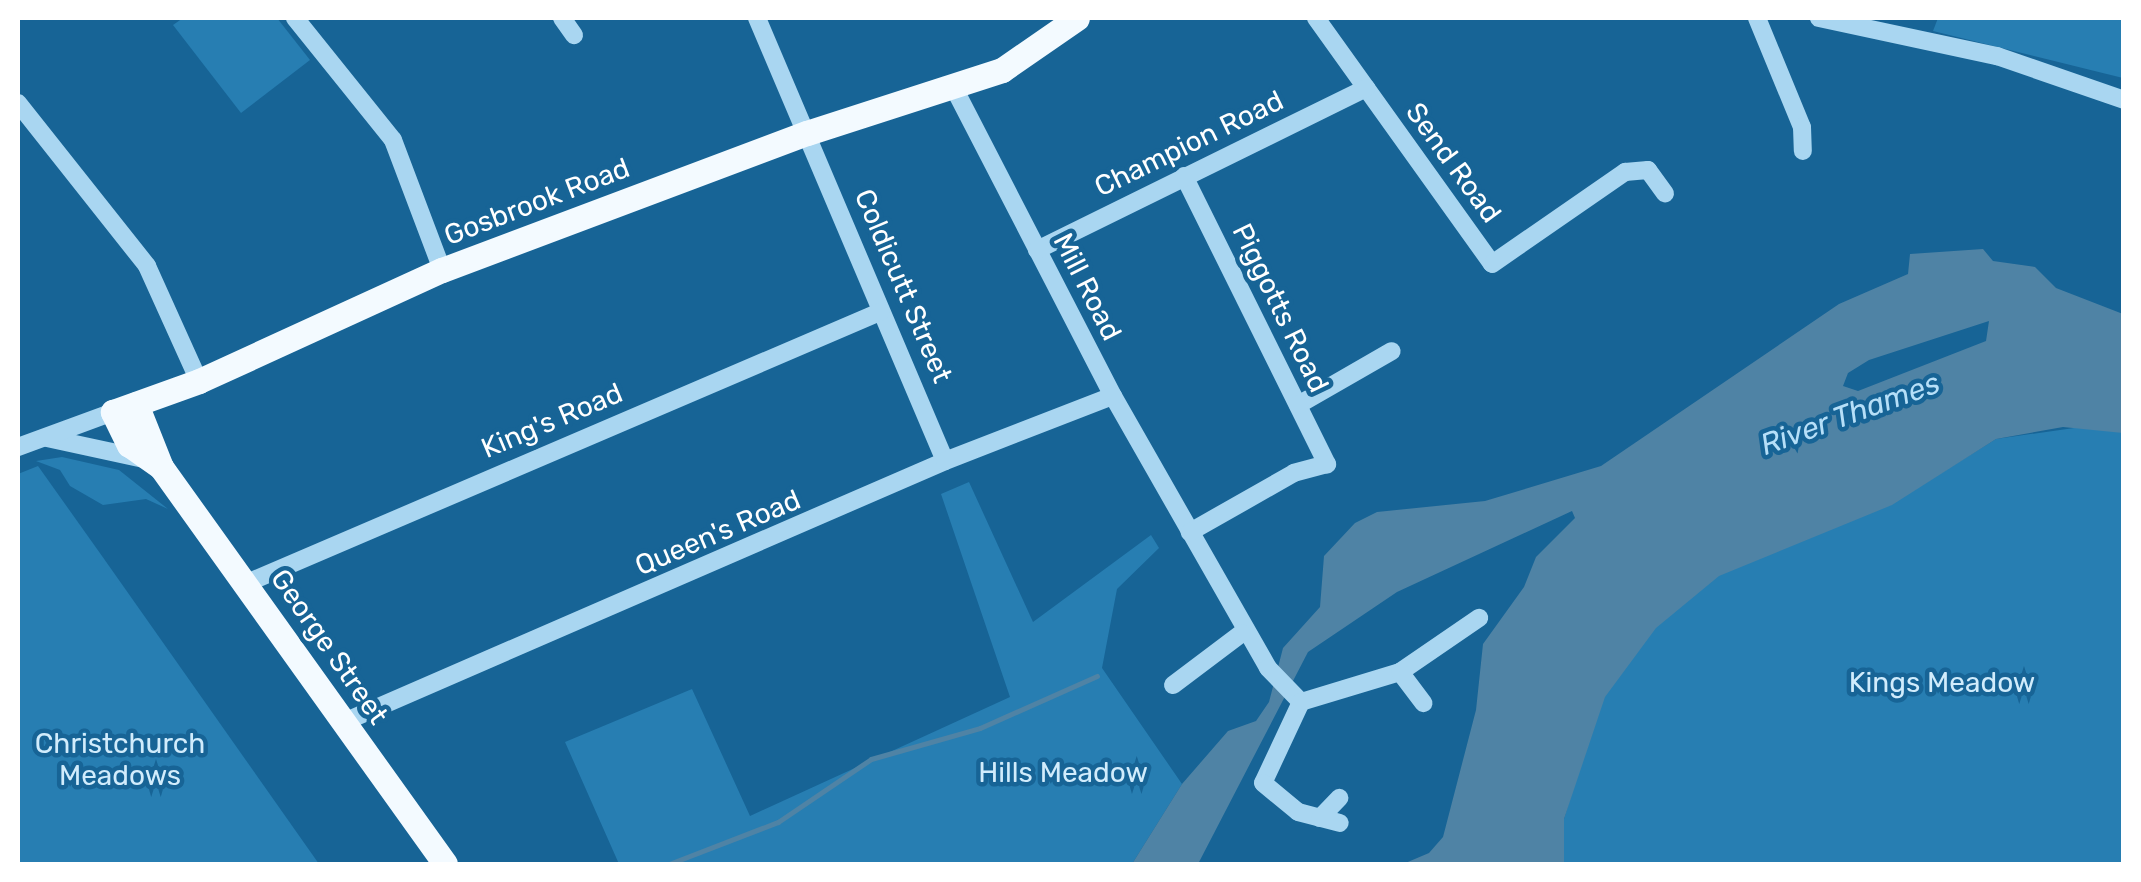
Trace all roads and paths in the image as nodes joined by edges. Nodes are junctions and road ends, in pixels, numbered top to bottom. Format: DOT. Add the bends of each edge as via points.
graph roads {
  1 [pos="295,18"];
  2 [pos="562,18"];
  3 [pos="756,18"];
  4 [pos="1078,18"];
  5 [pos="1316,18"];
  6 [pos="1756,18"];
  7 [pos="1818,18"];
  8 [pos="574,35"];
  9 [pos="954,88"];
  10 [pos="1366,88"];
  11 [pos="2124,100"];
  12 [pos="18,104"];
  13 [pos="807,134"];
  14 [pos="1804,151"];
  15 [pos="1184,176"];
  16 [pos="1666,193"];
  17 [pos="1037,250"];
  18 [pos="442,270"];
  19 [pos="880,312"];
  20 [pos="1392,351"];
  21 [pos="200,381"];
  22 [pos="1112,396"];
  23 [pos="1298,406"];
  24 [pos="125,408"];
  25 [pos="46,438"];
  26 [pos="18,447"];
  27 [pos="944,462"];
  28 [pos="153,463"];
  29 [pos="1190,532"];
  30 [pos="247,583"];
  31 [pos="1479,618"];
  32 [pos="1242,633"];
  33 [pos="1400,672"];
  34 [pos="1173,685"];
  35 [pos="1297,696"];
  36 [pos="1422,704"];
  37 [pos="344,722"];
  38 [pos="1339,798"];
  39 [pos="1320,818"];
  40 [pos="1340,823"];
  41 [pos="445,864"];
  1 -- 18 [label="street" via="394,140"];
  2 -- 8 [label="street"];
  3 -- 13 [label="street, Coldicutt Street"];
  4 -- 9 [label="main road, Gosbrook Road" via="1002,70"];
  5 -- 10 [label="street, Send Road"];
  6 -- 14 [label="street" via="1802,127"];
  7 -- 11 [label="street" via="2057,72"];
  9 -- 13 [label="main road, Gosbrook Road"];
  9 -- 17 [label="street, Mill Road"];
  10 -- 15 [label="street, Champion Road"];
  10 -- 16 [label="street, Send Road" via="1492,264 1625,172 1648,170"];
  12 -- 21 [label="street" via="147,266"];
  13 -- 18 [label="main road, Gosbrook Road"];
  13 -- 19 [label="street, Coldicutt Street"];
  15 -- 17 [label="street, Champion Road"];
  15 -- 23 [label="street, Piggotts Road"];
  17 -- 22 [label="street, Mill Road"];
  18 -- 21 [label="main road, Gosbrook Road"];
  19 -- 27 [label="street, Coldicutt Street"];
  19 -- 30 [label="street, King's Road"];
  20 -- 23 [label="street"];
  21 -- 24 [label="main road, Gosbrook Road"];
  22 -- 27 [label="street, Queen's Road"];
  22 -- 29 [label="street, Mill Road"];
  23 -- 29 [label="street, Piggotts Road" via="1328,464 1294,473"];
  24 -- 25 [label="street, Gosbrook Road"];
  24 -- 28 [label="main road, George Street"];
  25 -- 26 [label="street, Gosbrook Road"];
  25 -- 28 [label="street"];
  27 -- 37 [label="street, Queen's Road"];
  28 -- 30 [label="main road, George Street"];
  29 -- 32 [label="street, Mill Road" via="1214,567"];
  30 -- 37 [label="main road, George Street"];
  31 -- 33 [label="street"];
  32 -- 34 [label="street"];
  32 -- 35 [label="street, Mill Road"];
  33 -- 35 [label="street"];
  33 -- 36 [label="street"];
  35 -- 39 [label="street" via="1263,783 1298,812"];
  37 -- 41 [label="main road, George Street"];
  38 -- 39 [label="street"];
  39 -- 40 [label="street"];
}
